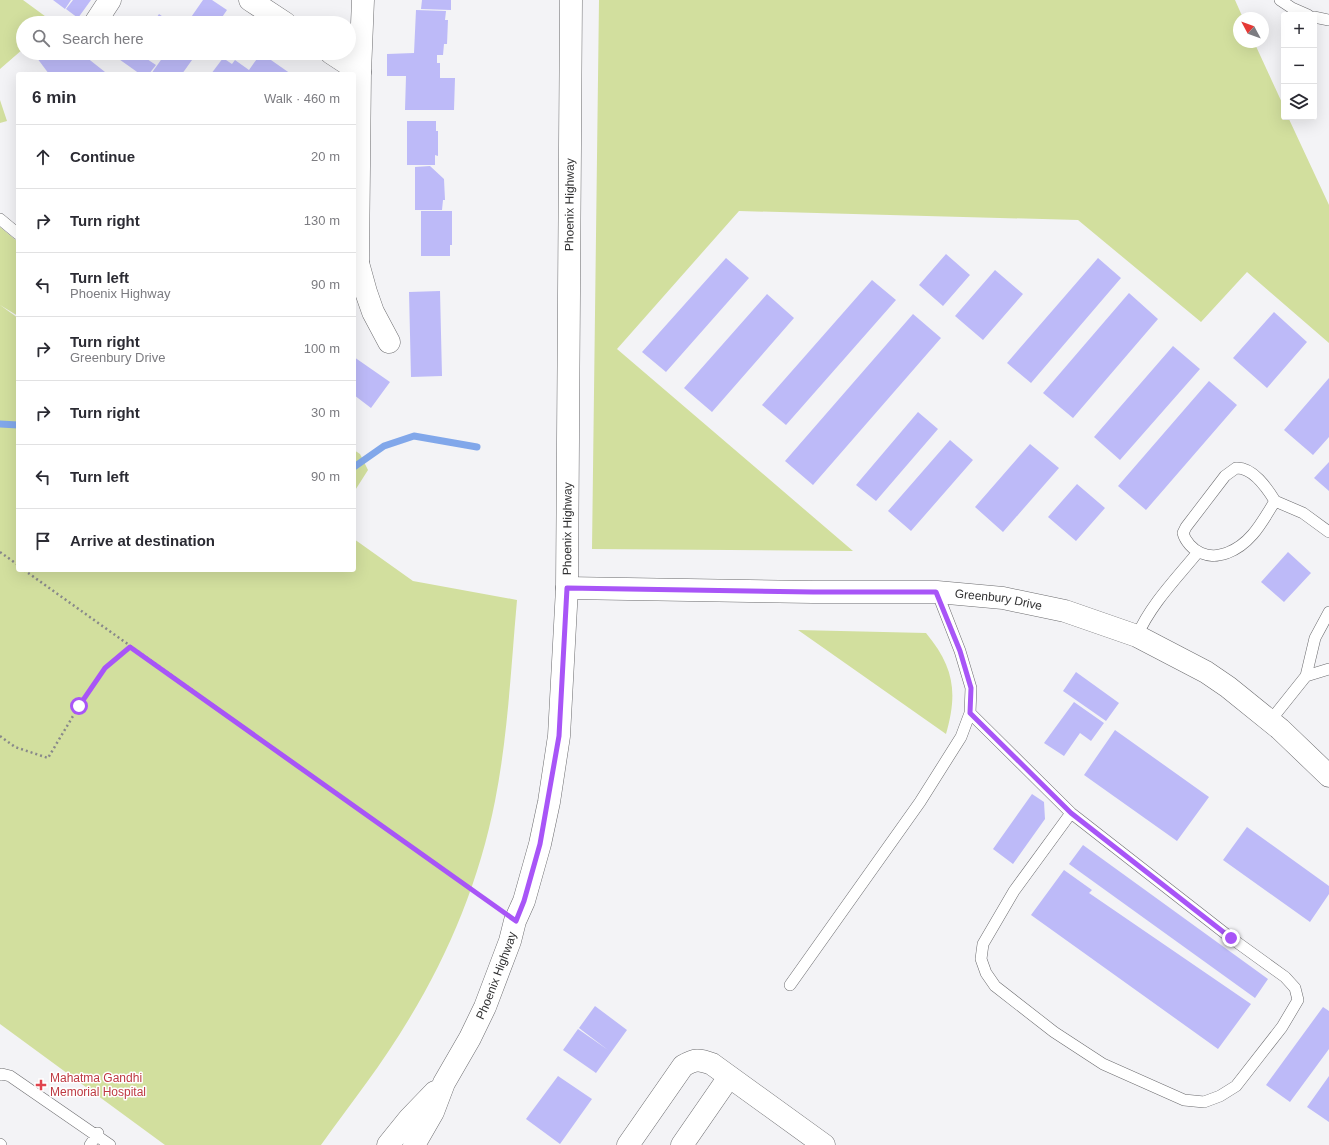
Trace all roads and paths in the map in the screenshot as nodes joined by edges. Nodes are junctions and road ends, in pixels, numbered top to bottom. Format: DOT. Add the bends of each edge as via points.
graph roads {
  1 [pos="110,0"];
  2 [pos="250,0"];
  3 [pos="363,0"];
  4 [pos="571,0"];
  5 [pos="1280,0"];
  6 [pos="1301,12"];
  7 [pos="100,16"];
  8 [pos="274,16"];
  9 [pos="1317,18"];
  10 [pos="1329,20"];
  11 [pos="342,60"];
  12 [pos="360,72"];
  13 [pos="0,219"];
  14 [pos="16,232"];
  15 [pos="356,263"];
  16 [pos="389,342"];
  17 [pos="1274,501"];
  18 [pos="1329,532"];
  19 [pos="0,552"];
  20 [pos="1198,552"];
  21 [pos="16,564"];
  22 [pos="27,572"];
  23 [pos="567,588"];
  24 [pos="936,592"];
  25 [pos="1329,612"];
  26 [pos="1137,636"];
  27 [pos="130,647"];
  28 [pos="1329,669"];
  29 [pos="1306,676"];
  30 [pos="970,713"];
  31 [pos="1270,722"];
  32 [pos="0,736"];
  33 [pos="1329,776"];
  34 [pos="1071,813"];
  35 [pos="516,921"];
  36 [pos="790,985"];
  37 [pos="0,1076"];
  38 [pos="730,1077"];
  39 [pos="444,1083"];
  40 [pos="97,1134"];
  41 [pos="90,1145"];
  42 [pos="110,1145"];
  43 [pos="388,1145"];
  44 [pos="414,1145"];
  45 [pos="628,1145"];
  46 [pos="682,1145"];
  47 [pos="824,1145"];
  1 -- 7 [label="street"];
  2 -- 8 [label="street"];
  3 -- 12 [label="street"];
  4 -- 23 [label="street, Phoenix Highway"];
  5 -- 6 [label="lane"];
  9 -- 10 [label="lane"];
  11 -- 12 [label="street"];
  12 -- 15 [label="street"];
  13 -- 14 [label="lane"];
  15 -- 16 [label="street" via="373,312"];
  17 -- 18 [label="lane" via="1303,513"];
  17 -- 20 [label="lane" via="1263,522 1248,541 1219,556"];
  17 -- 20 [label="lane" via="1267,489 1250,472 1242,468 1230,471 1183,533 1186,541"];
  19 -- 21 [label="path"];
  20 -- 26 [label="lane" via="1153,607"];
  22 -- 27 [label="path"];
  23 -- 24 [label="street, Greenbury Drive"];
  23 -- 35 [label="street, Phoenix Highway" via="559,736 540,844"];
  24 -- 26 [label="street, Greenbury Drive" via="1003,598 1065,611"];
  24 -- 30 [label="lane" via="960,651 971,688"];
  25 -- 29 [label="lane" via="1315,638"];
  26 -- 31 [label="street, Greenbury Drive" via="1211,676"];
  27 -- 32 [label="path" via="105,668 48,758 15,747"];
  27 -- 35 [label="path"];
  28 -- 29 [label="lane"];
  29 -- 31 [label="lane"];
  30 -- 34 [label="lane"];
  30 -- 36 [label="lane" via="961,737 920,802"];
  31 -- 33 [label="street, Greenbury Drive" via="1280,728"];
  34 -- 34 [label="lane" via="1231,938 1284,976 1295,988 1298,1000 1282,1027 1236,1086 1220,1096 1204,1102 1184,1100 1103,1064 1054,1032 995,986 986,972 981,959 983,944 1014,891"];
  35 -- 39 [label="street, Phoenix Highway" via="485,1008"];
  37 -- 40 [label="lane" via="10,1076"];
  38 -- 45 [label="street" via="702,1060 692,1061 683,1066"];
  38 -- 46 [label="street"];
  38 -- 47 [label="street"];
  39 -- 43 [label="street, Phoenix Highway"];
  39 -- 44 [label="street, Phoenix Highway" via="433,1112"];
  40 -- 41 [label="lane"];
  40 -- 42 [label="lane"];
}
